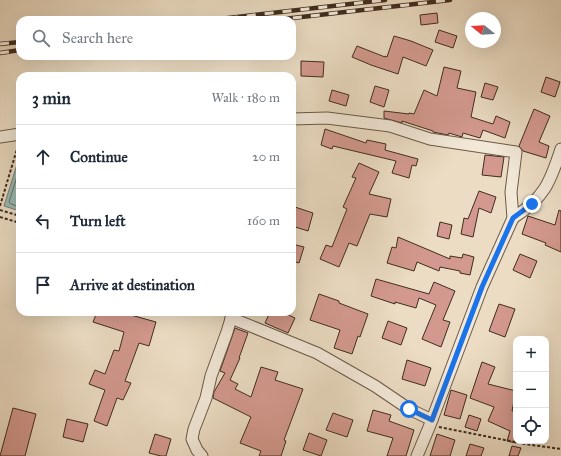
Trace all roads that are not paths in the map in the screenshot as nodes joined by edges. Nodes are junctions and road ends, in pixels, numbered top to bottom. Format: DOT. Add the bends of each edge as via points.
graph roads {
  1 [pos="296,119"];
  2 [pos="16,135"];
  3 [pos="0,137"];
  4 [pos="561,149"];
  5 [pos="557,178"];
  6 [pos="513,218"];
  7 [pos="232,316"];
  8 [pos="234,316"];
  9 [pos="431,423"];
  10 [pos="202,456"];
  11 [pos="417,456"];
  1 -- 6 [label="street" via="326,118 390,126 430,139 516,152 511,192"];
  2 -- 3 [label="street"];
  4 -- 5 [label="street"];
  5 -- 6 [label="street" via="532,204"];
  6 -- 9 [label="street" via="482,287"];
  7 -- 10 [label="street" via="194,429 192,439"];
  8 -- 9 [label="street" via="317,353 376,386"];
  9 -- 11 [label="street"];
}
